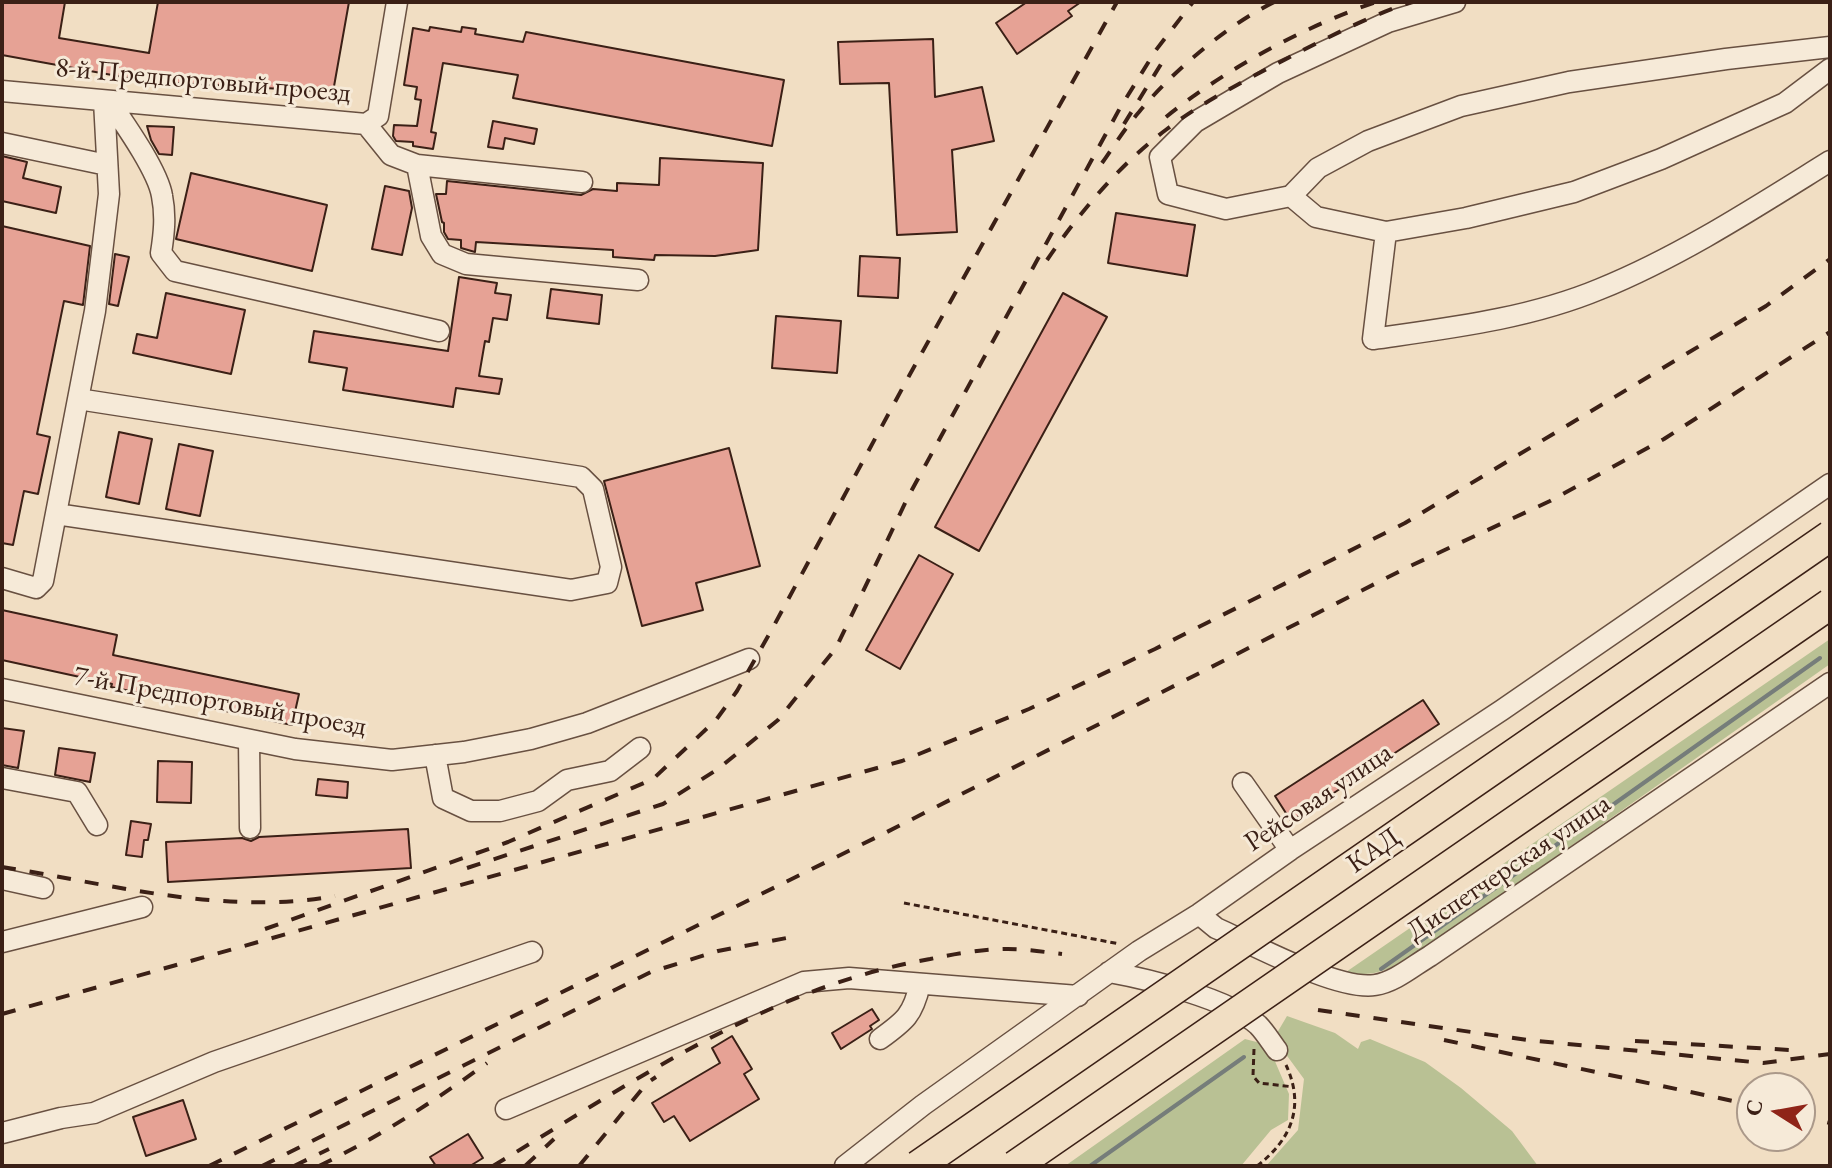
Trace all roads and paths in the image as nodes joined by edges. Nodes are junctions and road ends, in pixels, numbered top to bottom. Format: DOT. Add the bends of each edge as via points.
graph roads {
  1 [pos="397,2"];
  2 [pos="1455,2"];
  3 [pos="1830,47"];
  4 [pos="1830,69"];
  5 [pos="2,91"];
  6 [pos="106,101"];
  7 [pos="366,124"];
  8 [pos="2,143"];
  9 [pos="1830,161"];
  10 [pos="107,165"];
  11 [pos="417,165"];
  12 [pos="582,182"];
  13 [pos="1291,196"];
  14 [pos="1386,232"];
  15 [pos="638,280"];
  16 [pos="439,331"];
  17 [pos="78,399"];
  18 [pos="1830,484"];
  19 [pos="56,514"];
  20 [pos="1830,536"];
  21 [pos="2,578"];
  22 [pos="1830,604"];
  23 [pos="749,659"];
  24 [pos="1830,683"];
  25 [pos="2,689"];
  26 [pos="249,740"];
  27 [pos="640,748"];
  28 [pos="435,755"];
  29 [pos="2,778"];
  30 [pos="1243,783"];
  31 [pos="97,825"];
  32 [pos="250,828"];
  33 [pos="1290,850"];
  34 [pos="2,879"];
  35 [pos="43,888"];
  36 [pos="904,903"];
  37 [pos="142,907"];
  38 [pos="1199,914"];
  39 [pos="2,942"];
  40 [pos="1139,951"];
  41 [pos="532,952"];
  42 [pos="1109,972"];
  43 [pos="920,984"];
  44 [pos="1078,996"];
  45 [pos="1259,1026"];
  46 [pos="880,1039"];
  47 [pos="1277,1050"];
  48 [pos="1294,1087"];
  49 [pos="506,1109"];
  50 [pos="2,1133"];
  51 [pos="845,1166"];
  52 [pos="918,1166"];
  53 [pos="1015,1166"];
  54 [pos="1257,1166"];
  1 -- 7 [label="street, 8-й Предпортовый проезд" via="378,116"];
  2 -- 13 [label="street" via="1388,22 1278,73 1195,122 1160,157 1168,194 1226,209"];
  3 -- 13 [label="street" via="1569,82 1461,106 1355,148 1318,168"];
  4 -- 14 [label="street" via="1785,103 1574,192"];
  5 -- 6 [label="street, 8-й Предпортовый проезд"];
  6 -- 7 [label="street, 8-й Предпортовый проезд"];
  6 -- 10 [label="street"];
  6 -- 16 [label="street" via="131,132 162,192 161,253 175,271"];
  7 -- 11 [label="street" via="391,155"];
  8 -- 10 [label="street"];
  9 -- 14 [label="street" via="1654,266 1597,291 1475,324 1373,339"];
  10 -- 17 [label="street" via="109,194 95,311"];
  11 -- 12 [label="street"];
  11 -- 15 [label="street" via="431,236 442,254 466,264"];
  13 -- 14 [label="street" via="1316,217"];
  17 -- 19 [label="street"];
  17 -- 19 [label="street" via="581,477 593,489 611,567 607,583 571,590"];
  18 -- 33 [label="street, Рейсовая улица"];
  19 -- 21 [label="street" via="43,581 36,588"];
  20 -- 52 [label="highway, КАД, bridge"];
  22 -- 53 [label="highway, КАД, bridge"];
  23 -- 28 [label="street, 7-й Предпортовый проезд" via="587,723 531,739"];
  24 -- 38 [label="street, Диспетчерская улица" via="1389,981 1345,983 1216,928"];
  25 -- 26 [label="street, 7-й Предпортовый проезд"];
  26 -- 28 [label="street, 7-й Предпортовый проезд" via="350,757"];
  26 -- 32 [label="street"];
  27 -- 28 [label="street" via="610,771 567,780 538,801 500,811 471,811 443,798"];
  29 -- 31 [label="street" via="77,792"];
  30 -- 33 [label="street"];
  33 -- 38 [label="street, Рейсовая улица"];
  34 -- 35 [label="street"];
  36 -- 40 [label="path"];
  37 -- 39 [label="street"];
  38 -- 40 [label="street, Рейсовая улица"];
  40 -- 42 [label="street, Рейсовая улица"];
  41 -- 50 [label="street" via="214,1062 94,1113"];
  42 -- 44 [label="street, Рейсовая улица"];
  42 -- 45 [label="street" via="1215,1002"];
  43 -- 44 [label="street"];
  43 -- 46 [label="street" via="907,1019"];
  43 -- 49 [label="street" via="849,978 804,982"];
  44 -- 51 [label="street, Рейсовая улица"];
  45 -- 47 [label="street"];
  45 -- 48 [label="path" via="1253,1076 1268,1086"];
  47 -- 48 [label="path"];
  48 -- 54 [label="path" via="1294,1117 1269,1157"];
}
